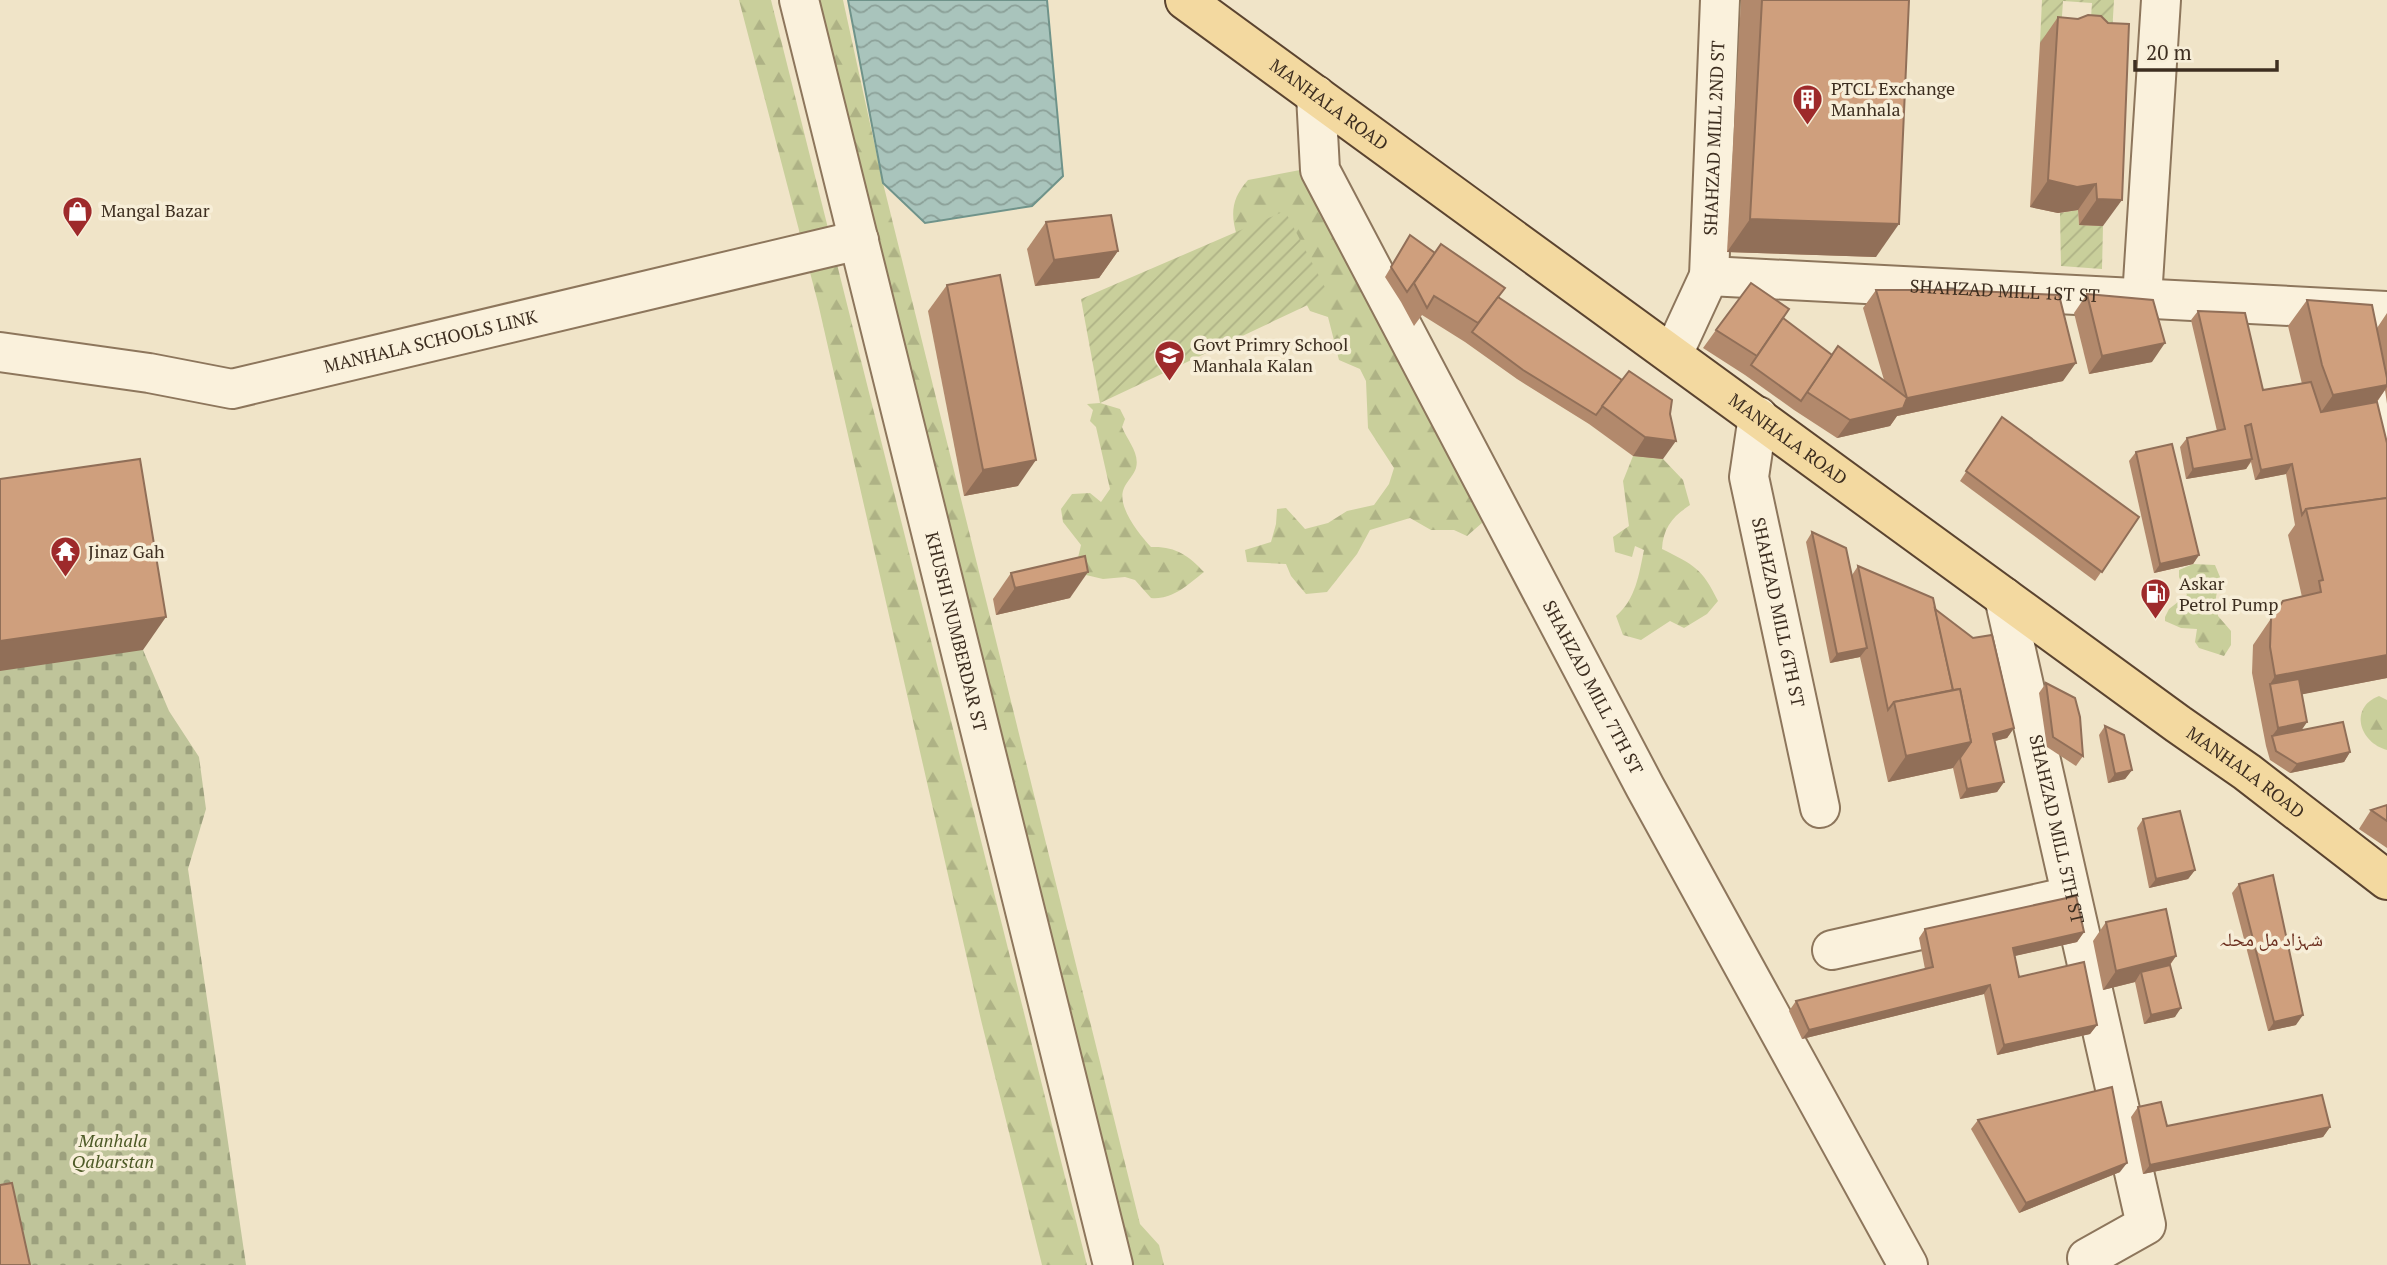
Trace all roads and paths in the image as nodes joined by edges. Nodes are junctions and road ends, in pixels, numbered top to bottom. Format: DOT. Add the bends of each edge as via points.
graph roads {
  1 [pos="799,0"];
  2 [pos="1185,0"];
  3 [pos="1720,0"];
  4 [pos="2161,0"];
  5 [pos="1316,95"];
  6 [pos="859,240"];
  7 [pos="1709,276"];
  8 [pos="2142,299"];
  9 [pos="2373,311"];
  10 [pos="0,352"];
  11 [pos="1673,354"];
  12 [pos="1758,416"];
  13 [pos="2387,435"];
  14 [pos="2004,597"];
  15 [pos="1820,808"];
  16 [pos="2387,880"];
  17 [pos="2071,896"];
  18 [pos="1832,950"];
  19 [pos="2085,1255"];
  20 [pos="1113,1265"];
  21 [pos="1908,1265"];
  1 -- 6 [label="street, KHUSHI NUMBERDAR ST"];
  2 -- 5 [label="main road, MANHALA ROAD"];
  3 -- 7 [label="street, SHAHZAD MILL 2ND ST"];
  4 -- 8 [label="street"];
  5 -- 11 [label="main road, MANHALA ROAD"];
  5 -- 21 [label="street, SHAHZAD MILL 7TH ST" via="1321,170 1638,775"];
  6 -- 10 [label="street, MANHALA SCHOOLS LINK" via="232,389"];
  6 -- 20 [label="street, KHUSHI NUMBERDAR ST"];
  7 -- 8 [label="street, SHAHZAD MILL 1ST ST"];
  7 -- 11 [label="street"];
  8 -- 9 [label="street, SHAHZAD MILL 1ST ST"];
  9 -- 13 [label="street"];
  11 -- 12 [label="main road, MANHALA ROAD"];
  12 -- 14 [label="main road, MANHALA ROAD"];
  12 -- 15 [label="street, SHAHZAD MILL 6TH ST" via="1749,477"];
  14 -- 16 [label="main road, MANHALA ROAD" via="2247,772"];
  14 -- 17 [label="street, SHAHZAD MILL 5TH ST"];
  17 -- 18 [label="street"];
  17 -- 19 [label="street, SHAHZAD MILL 5TH ST" via="2146,1225"];
}
